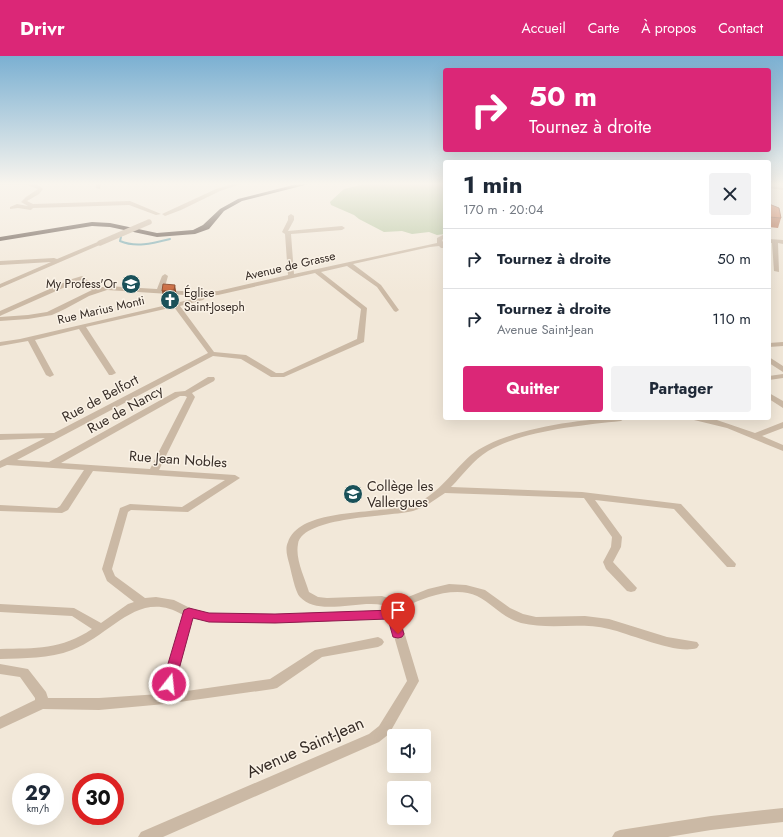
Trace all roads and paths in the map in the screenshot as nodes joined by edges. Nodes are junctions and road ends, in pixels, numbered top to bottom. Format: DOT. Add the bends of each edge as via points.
graph roads {
  1 [pos="153,219"];
  2 [pos="206,219"];
  3 [pos="213,219"];
  4 [pos="291,219"];
  5 [pos="342,228"];
  6 [pos="288,233"];
  7 [pos="443,237"];
  8 [pos="0,238"];
  9 [pos="772,241"];
  10 [pos="783,242"];
  11 [pos="442,244"];
  12 [pos="62,259"];
  13 [pos="0,263"];
  14 [pos="349,264"];
  15 [pos="317,272"];
  16 [pos="780,272"];
  17 [pos="165,276"];
  18 [pos="291,277"];
  19 [pos="0,286"];
  20 [pos="96,290"];
  21 [pos="160,291"];
  22 [pos="205,294"];
  23 [pos="176,305"];
  24 [pos="396,310"];
  25 [pos="0,314"];
  26 [pos="0,319"];
  27 [pos="81,326"];
  28 [pos="30,338"];
  29 [pos="0,344"];
  30 [pos="783,344"];
  31 [pos="771,345"];
  32 [pos="212,354"];
  33 [pos="771,361"];
  34 [pos="783,370"];
  35 [pos="112,373"];
  36 [pos="50,375"];
  37 [pos="783,376"];
  38 [pos="771,378"];
  39 [pos="211,379"];
  40 [pos="187,393"];
  41 [pos="771,396"];
  42 [pos="783,405"];
  43 [pos="598,420"];
  44 [pos="710,420"];
  45 [pos="783,425"];
  46 [pos="754,436"];
  47 [pos="0,437"];
  48 [pos="54,437"];
  49 [pos="783,448"];
  50 [pos="3,463"];
  51 [pos="52,464"];
  52 [pos="90,468"];
  53 [pos="153,472"];
  54 [pos="443,490"];
  55 [pos="588,496"];
  56 [pos="0,508"];
  57 [pos="731,564"];
  58 [pos="631,588"];
  59 [pos="143,603"];
  60 [pos="0,608"];
  61 [pos="395,610"];
  62 [pos="189,613"];
  63 [pos="100,628"];
  64 [pos="378,642"];
  65 [pos="693,645"];
  66 [pos="0,654"];
  67 [pos="0,669"];
  68 [pos="165,699"];
  69 [pos="42,703"];
  70 [pos="0,723"];
  71 [pos="783,815"];
  72 [pos="655,834"];
  73 [pos="146,837"];
  74 [pos="620,837"];
  1 -- 12 [label="street, bridge"];
  2 -- 8 [label="highway" via="201,225 181,232 158,232 119,222 97,221"];
  3 -- 8 [label="highway" via="206,227 183,234 157,235 114,225 92,224"];
  4 -- 6 [label="street" via="285,232"];
  5 -- 6 [label="street"];
  6 -- 18 [label="street"];
  7 -- 11 [label="street" via="439,239"];
  9 -- 10 [label="street"];
  9 -- 16 [label="street"];
  11 -- 14 [label="street, Avenue de Grasse"];
  12 -- 13 [label="street"];
  12 -- 19 [label="street"];
  14 -- 15 [label="street, Avenue de Grasse"];
  14 -- 24 [label="street" via="379,286"];
  15 -- 18 [label="street, Avenue de Grasse"];
  15 -- 32 [label="street" via="364,308 360,340 279,376 243,357"];
  17 -- 21 [label="street"];
  18 -- 22 [label="street, Avenue de Grasse" via="232,291"];
  20 -- 21 [label="street, Avenue de Grasse" via="107,288"];
  20 -- 25 [label="street" via="86,280 78,279"];
  20 -- 26 [label="street, Avenue de Grasse" via="49,313"];
  21 -- 22 [label="street, Avenue de Grasse"];
  22 -- 23 [label="street, Rue Marius Monti" via="198,300"];
  23 -- 27 [label="street, Rue Marius Monti"];
  23 -- 32 [label="street"];
  27 -- 28 [label="street, Rue Marius Monti"];
  27 -- 35 [label="street"];
  28 -- 29 [label="street, Rue Marius Monti"];
  28 -- 36 [label="street"];
  30 -- 31 [label="street"];
  32 -- 48 [label="street, Rue de Belfort"];
  33 -- 34 [label="street"];
  37 -- 38 [label="street"];
  39 -- 40 [label="street, Rue de Nancy"];
  40 -- 51 [label="street, Rue de Nancy" via="178,394"];
  40 -- 53 [label="street" via="191,397"];
  41 -- 42 [label="street"];
  43 -- 54 [label="street" via="518,436 484,450"];
  44 -- 46 [label="street"];
  45 -- 46 [label="street"];
  46 -- 49 [label="street"];
  47 -- 48 [label="street"];
  48 -- 50 [label="street, Rue de Belfort"];
  50 -- 51 [label="street, Rue Jean Nobles"];
  51 -- 52 [label="street, Rue Jean Nobles"];
  52 -- 53 [label="street, Rue Jean Nobles"];
  52 -- 56 [label="street" via="64,508 58,511"];
  53 -- 59 [label="street, Rue Jean Nobles" via="235,478 184,510 130,507 124,510 107,569 111,578"];
  54 -- 55 [label="street"];
  54 -- 61 [label="street" via="422,506 321,521 302,530 293,542 293,558 304,594 316,601 329,603 383,600 393,602"];
  55 -- 57 [label="street" via="677,506"];
  55 -- 58 [label="street" via="617,537 616,547 608,562"];
  59 -- 62 [label="street" via="156,601 174,604"];
  59 -- 63 [label="street" via="132,607"];
  60 -- 63 [label="street" via="74,612"];
  61 -- 62 [label="street" via="275,619 209,617"];
  61 -- 65 [label="street" via="428,594 449,588 466,589 482,593 520,618 536,621 585,620 667,642"];
  61 -- 73 [label="street, Avenue Saint-Jean" via="397,631 413,681 384,730 374,738"];
  62 -- 68 [label="street"];
  63 -- 66 [label="street" via="86,639 50,652"];
  64 -- 68 [label="street" via="318,653 273,684"];
  67 -- 69 [label="street" via="24,673 41,696"];
  68 -- 69 [label="street" via="99,704"];
  69 -- 70 [label="street"];
  71 -- 72 [label="street" via="711,822"];
  72 -- 74 [label="street"];
}
